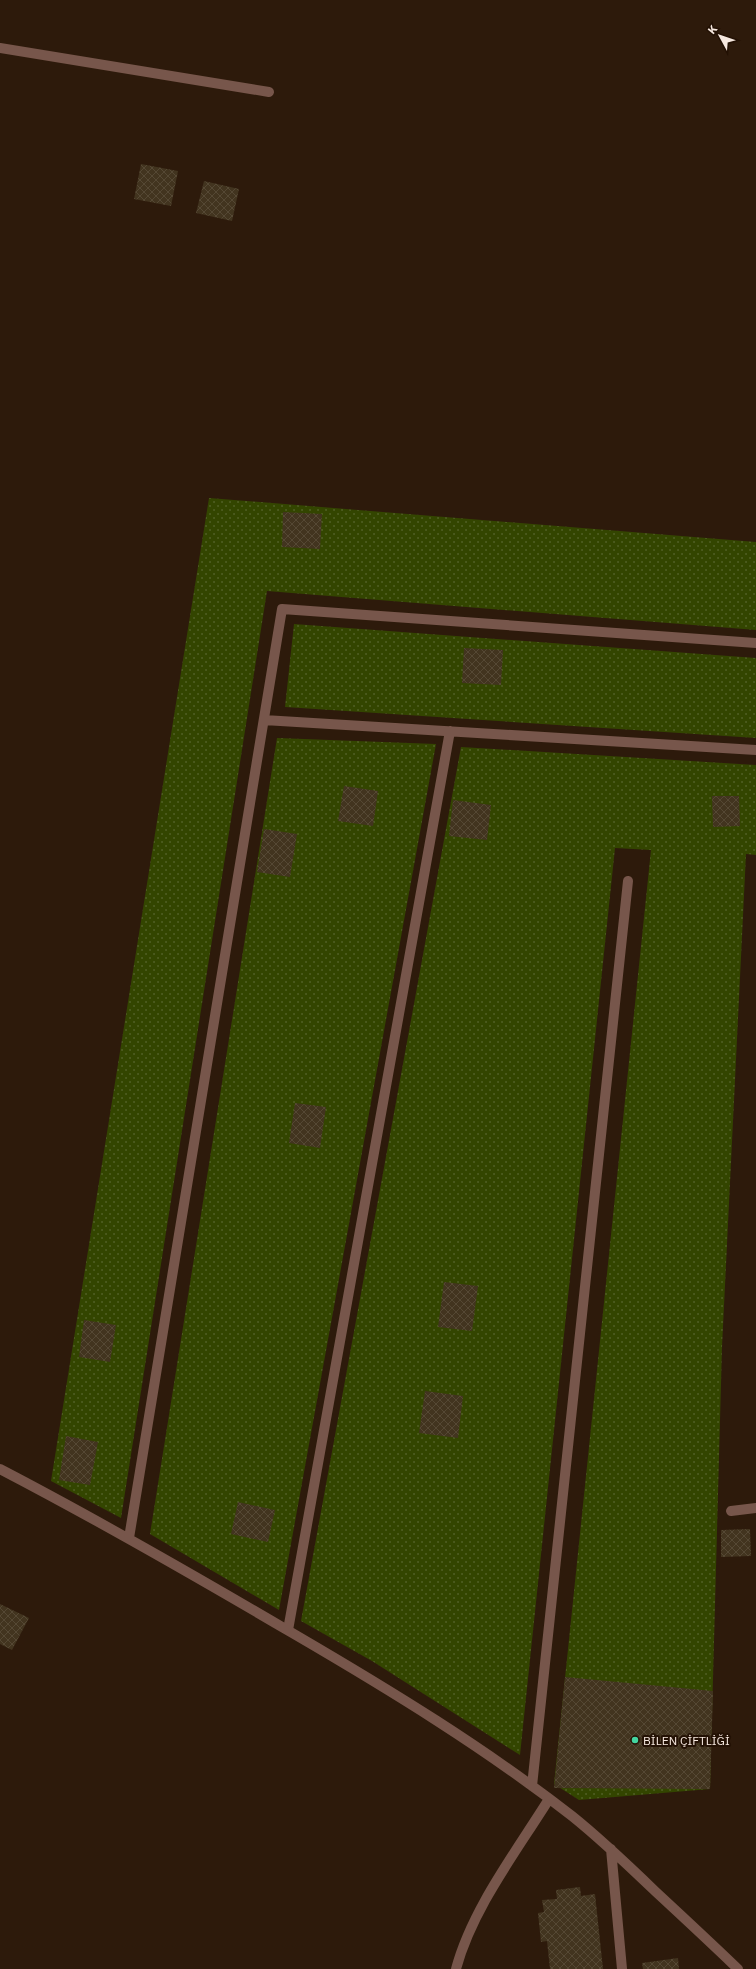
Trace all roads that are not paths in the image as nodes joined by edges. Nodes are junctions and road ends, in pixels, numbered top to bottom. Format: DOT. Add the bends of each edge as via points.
graph roads {
  1 [pos="0,48"];
  2 [pos="269,92"];
  3 [pos="756,643"];
  4 [pos="264,720"];
  5 [pos="450,731"];
  6 [pos="756,750"];
  7 [pos="628,881"];
  8 [pos="0,1469"];
  9 [pos="756,1508"];
  10 [pos="731,1511"];
  11 [pos="129,1538"];
  12 [pos="288,1630"];
  13 [pos="532,1786"];
  14 [pos="549,1799"];
  15 [pos="611,1849"];
  16 [pos="456,1969"];
  17 [pos="622,1969"];
  18 [pos="738,1969"];
  1 -- 2 [label="lane"];
  3 -- 4 [label="lane" via="282,609"];
  4 -- 5 [label="lane"];
  4 -- 11 [label="lane"];
  5 -- 6 [label="lane"];
  5 -- 12 [label="lane"];
  7 -- 13 [label="lane"];
  8 -- 11 [label="lane"];
  9 -- 10 [label="lane"];
  11 -- 12 [label="lane"];
  12 -- 13 [label="lane" via="405,1700"];
  13 -- 14 [label="lane"];
  14 -- 15 [label="lane"];
  14 -- 16 [label="lane" via="475,1918 461,1948"];
  15 -- 17 [label="lane"];
  15 -- 18 [label="lane"];
}
